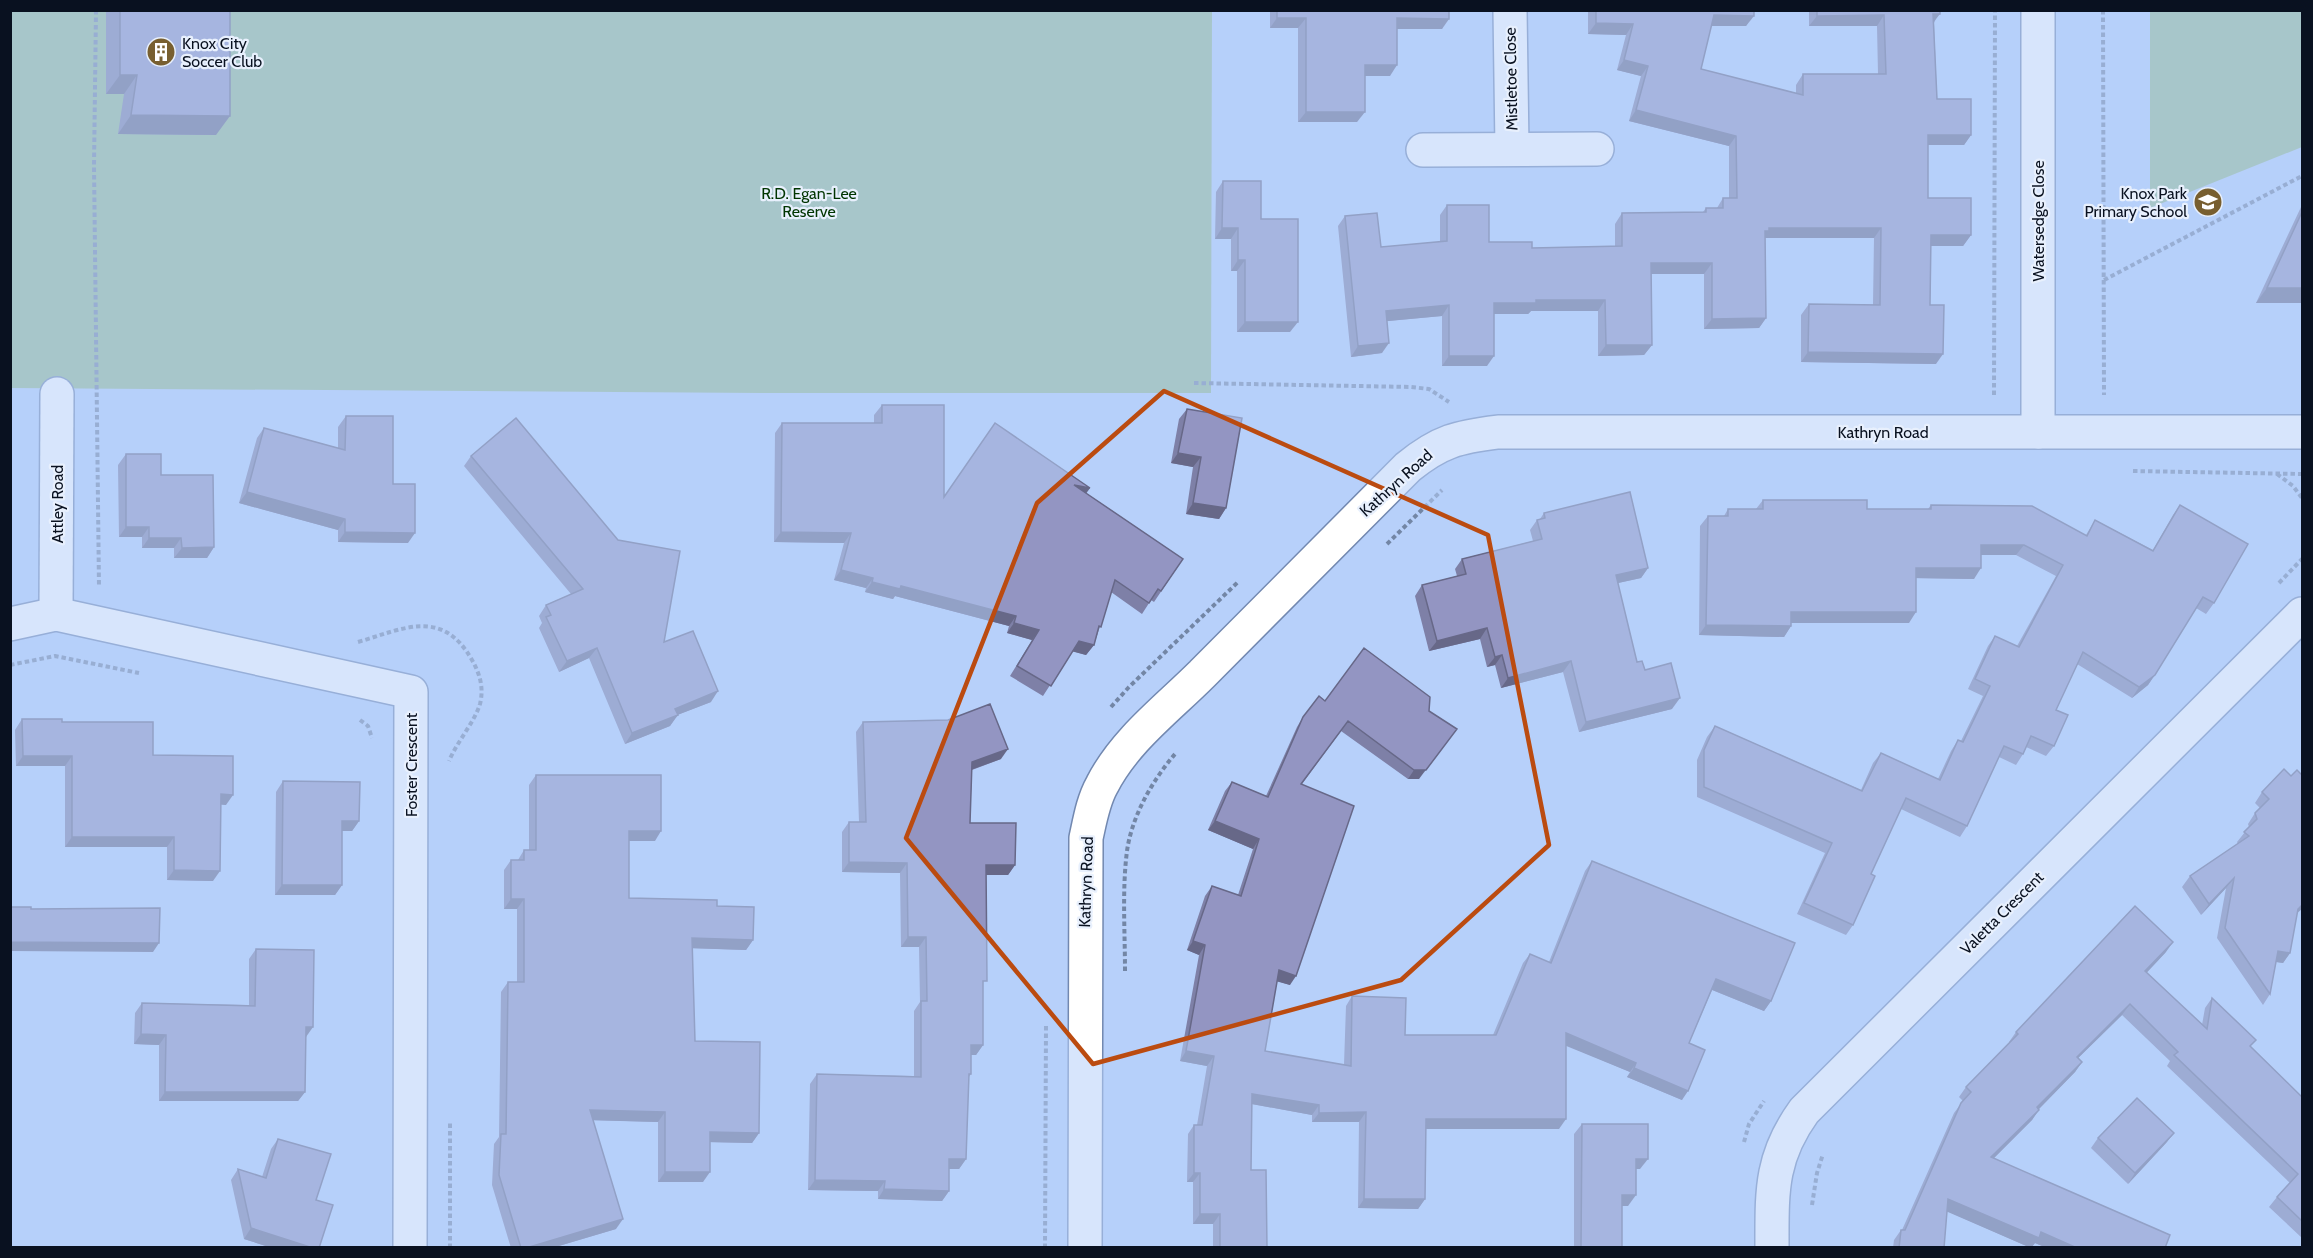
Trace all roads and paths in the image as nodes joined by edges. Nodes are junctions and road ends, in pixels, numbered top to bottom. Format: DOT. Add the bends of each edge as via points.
graph roads {
  1 [pos="96,10"];
  2 [pos="1510,10"];
  3 [pos="1995,10"];
  4 [pos="2038,10"];
  5 [pos="2103,10"];
  6 [pos="1512,148"];
  7 [pos="1598,149"];
  8 [pos="1423,150"];
  9 [pos="2302,176"];
  10 [pos="2104,280"];
  11 [pos="1194,383"];
  12 [pos="57,394"];
  13 [pos="1983,395"];
  14 [pos="1994,395"];
  15 [pos="2004,395"];
  16 [pos="2104,395"];
  17 [pos="1458,401"];
  18 [pos="1449,402"];
  19 [pos="1439,407"];
  20 [pos="2038,432"];
  21 [pos="2302,432"];
  22 [pos="2124,471"];
  23 [pos="2277,474"];
  24 [pos="2302,474"];
  25 [pos="1446,486"];
  26 [pos="2302,498"];
  27 [pos="1379,552"];
  28 [pos="1241,579"];
  29 [pos="99,588"];
  30 [pos="56,614"];
  31 [pos="2302,614"];
  32 [pos="10,624"];
  33 [pos="10,665"];
  34 [pos="147,674"];
  35 [pos="1108,711"];
  36 [pos="353,716"];
  37 [pos="373,740"];
  38 [pos="1180,749"];
  39 [pos="1125,975"];
  40 [pos="1046,1023"];
  41 [pos="1826,1149"];
  42 [pos="1811,1212"];
  43 [pos="410,1248"];
  44 [pos="1045,1248"];
  45 [pos="1085,1248"];
  46 [pos="1772,1248"];
  1 -- 29 [label="path" via="93,166"];
  2 -- 6 [label="street, Mistletoe Close"];
  3 -- 14 [label="path"];
  4 -- 20 [label="street, Watersedge Close"];
  5 -- 10 [label="path"];
  6 -- 7 [label="street, Mistletoe Close"];
  6 -- 8 [label="street, Mistletoe Close"];
  9 -- 10 [label="path"];
  10 -- 16 [label="path"];
  11 -- 18 [label="path" via="1411,387 1429,389"];
  12 -- 30 [label="street, Attley Road"];
  13 -- 14 [label="path"];
  14 -- 15 [label="path"];
  17 -- 18 [label="path"];
  18 -- 19 [label="path"];
  20 -- 21 [label="street, Kathryn Road"];
  20 -- 45 [label="street, Kathryn Road" via="1498,432 1453,440 1429,450 1408,467 1155,717 1101,786 1086,838"];
  22 -- 23 [label="path"];
  23 -- 24 [label="path"];
  23 -- 26 [label="path"];
  25 -- 27 [label="path"];
  28 -- 35 [label="path"];
  30 -- 32 [label="street, Foster Crescent"];
  30 -- 43 [label="street, Foster Crescent" via="411,692"];
  31 -- 46 [label="street, Valetta Crescent" via="1804,1111 1792,1127 1774,1174"];
  33 -- 34 [label="path" via="55,656"];
  36 -- 37 [label="path" via="368,726"];
  38 -- 39 [label="path" via="1142,803 1132,830 1126,861"];
  40 -- 44 [label="path"];
  41 -- 42 [label="path" via="1817,1173"];
}
